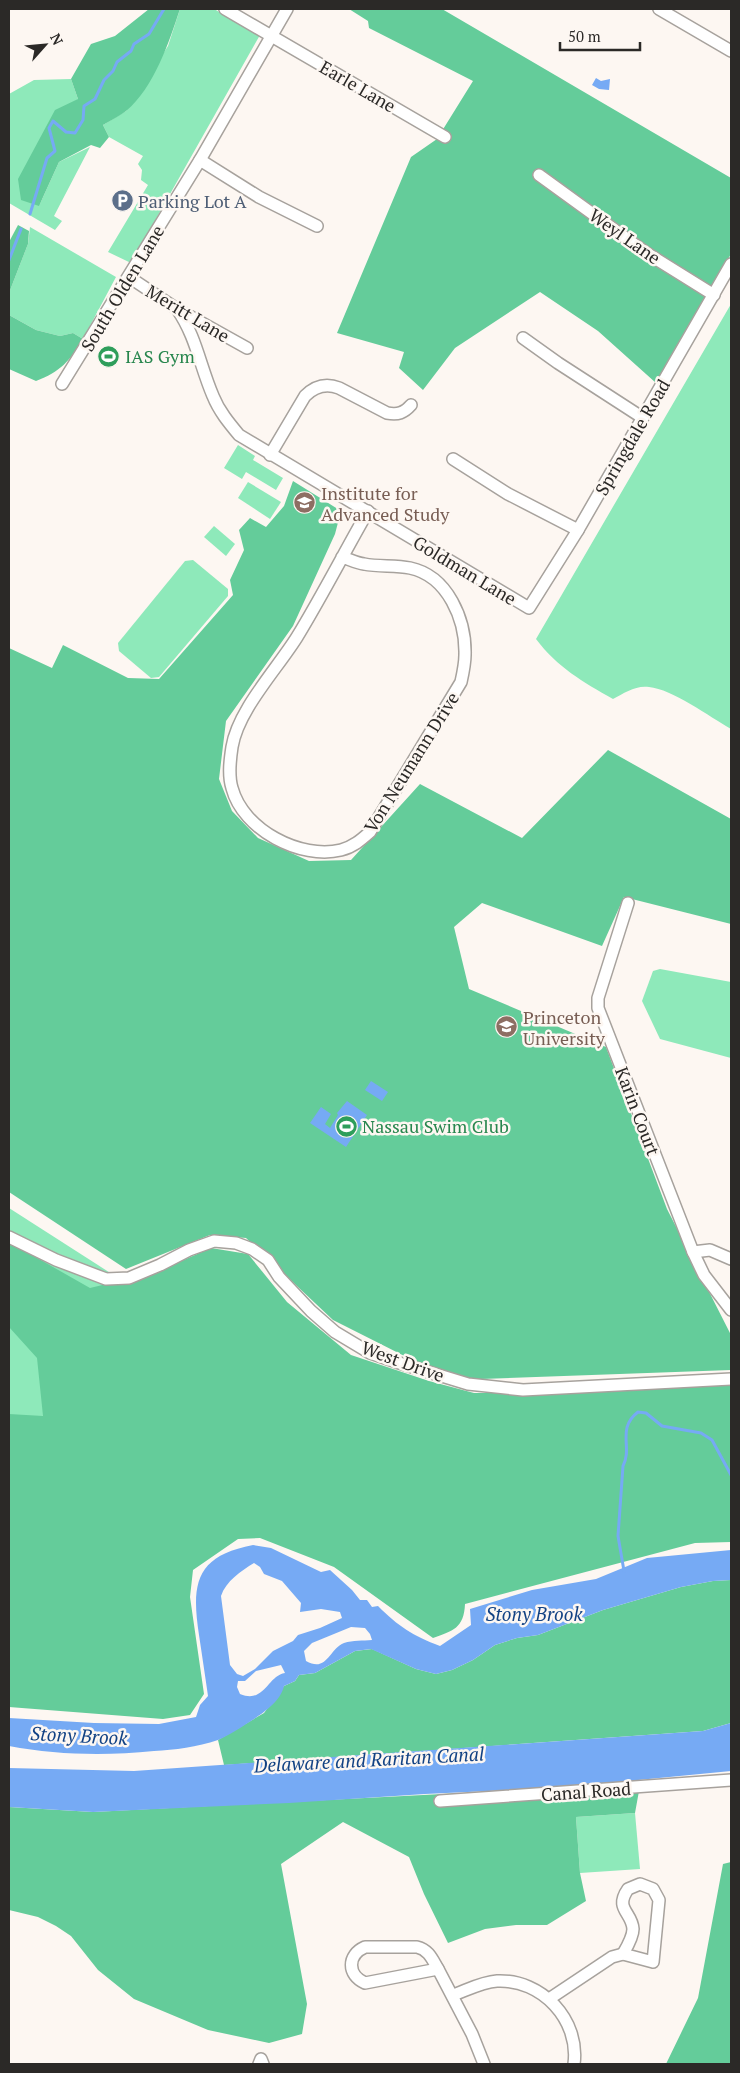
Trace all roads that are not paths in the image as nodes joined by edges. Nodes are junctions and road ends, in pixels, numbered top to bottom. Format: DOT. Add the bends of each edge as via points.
graph roads {
  1 [pos="225,9"];
  2 [pos="287,9"];
  3 [pos="659,9"];
  4 [pos="272,35"];
  5 [pos="731,51"];
  6 [pos="445,137"];
  7 [pos="200,160"];
  8 [pos="539,175"];
  9 [pos="317,226"];
  10 [pos="731,264"];
  11 [pos="129,277"];
  12 [pos="714,294"];
  13 [pos="177,308"];
  14 [pos="522,338"];
  15 [pos="247,348"];
  16 [pos="62,384"];
  17 [pos="411,405"];
  18 [pos="644,418"];
  19 [pos="270,455"];
  20 [pos="453,459"];
  21 [pos="368,512"];
  22 [pos="578,530"];
  23 [pos="342,557"];
  24 [pos="529,608"];
  25 [pos="628,903"];
  26 [pos="9,1237"];
  27 [pos="693,1252"];
  28 [pos="731,1259"];
  29 [pos="731,1310"];
  30 [pos="731,1379"];
  31 [pos="731,1780"];
  32 [pos="440,1801"];
  33 [pos="623,1954"];
  34 [pos="438,1969"];
  35 [pos="452,1995"];
  36 [pos="549,1999"];
  37 [pos="259,2064"];
  38 [pos="264,2064"];
  39 [pos="484,2064"];
  40 [pos="574,2064"];
  1 -- 4 [label="street, Earle Lane"];
  2 -- 4 [label="street, South Olden Lane"];
  3 -- 5 [label="street"];
  4 -- 6 [label="street, Earle Lane"];
  4 -- 7 [label="street, South Olden Lane"];
  7 -- 9 [label="street" via="259,197"];
  7 -- 11 [label="street, South Olden Lane"];
  8 -- 12 [label="street, Weyl Lane" via="644,252"];
  10 -- 12 [label="street, Springdale Road"];
  11 -- 13 [label="street, Meritt Lane"];
  11 -- 16 [label="street, South Olden Lane"];
  12 -- 18 [label="street, Springdale Road"];
  13 -- 15 [label="street, Meritt Lane"];
  13 -- 19 [label="street, Goldman Lane" via="194,339 212,395 224,416 239,435"];
  14 -- 18 [label="street"];
  17 -- 19 [label="street" via="402,413 387,413 339,388 321,386 305,396"];
  18 -- 22 [label="street, Springdale Road"];
  19 -- 21 [label="street, Goldman Lane"];
  20 -- 22 [label="street" via="508,494"];
  21 -- 23 [label="street, Von Neumann Drive"];
  21 -- 24 [label="street, Goldman Lane"];
  22 -- 24 [label="street, Springdale Road"];
  23 -- 23 [label="street, Von Neumann Drive" via="303,626 240,723 232,745 230,770 232,789 252,823 270,837 319,851 341,850 370,832 461,682 466,657 459,616 442,587 429,575 410,568 363,564"];
  25 -- 27 [label="street, Karin Court" via="598,998 598,1008"];
  26 -- 30 [label="street, West Drive" via="106,1279 129,1278 214,1241 236,1243 268,1260 304,1304 335,1332 370,1353 468,1384 523,1390"];
  27 -- 28 [label="street" via="710,1250"];
  27 -- 29 [label="street, Karin Court" via="704,1275"];
  31 -- 32 [label="street, Canal Road"];
  33 -- 33 [label="street" via="653,1962 659,1900 653,1889 646,1885 633,1886 624,1895 623,1909 633,1926 633,1933"];
  33 -- 36 [label="street" via="612,1957"];
  34 -- 34 [label="street" via="429,1953 417,1947 365,1947 351,1961 354,1976 365,1983"];
  34 -- 35 [label="street"];
  35 -- 36 [label="street" via="482,1984 504,1982 525,1986"];
  35 -- 39 [label="street"];
  36 -- 40 [label="street" via="559,2009 571,2033"];
  37 -- 38 [label="street" via="261,2059"];
}
